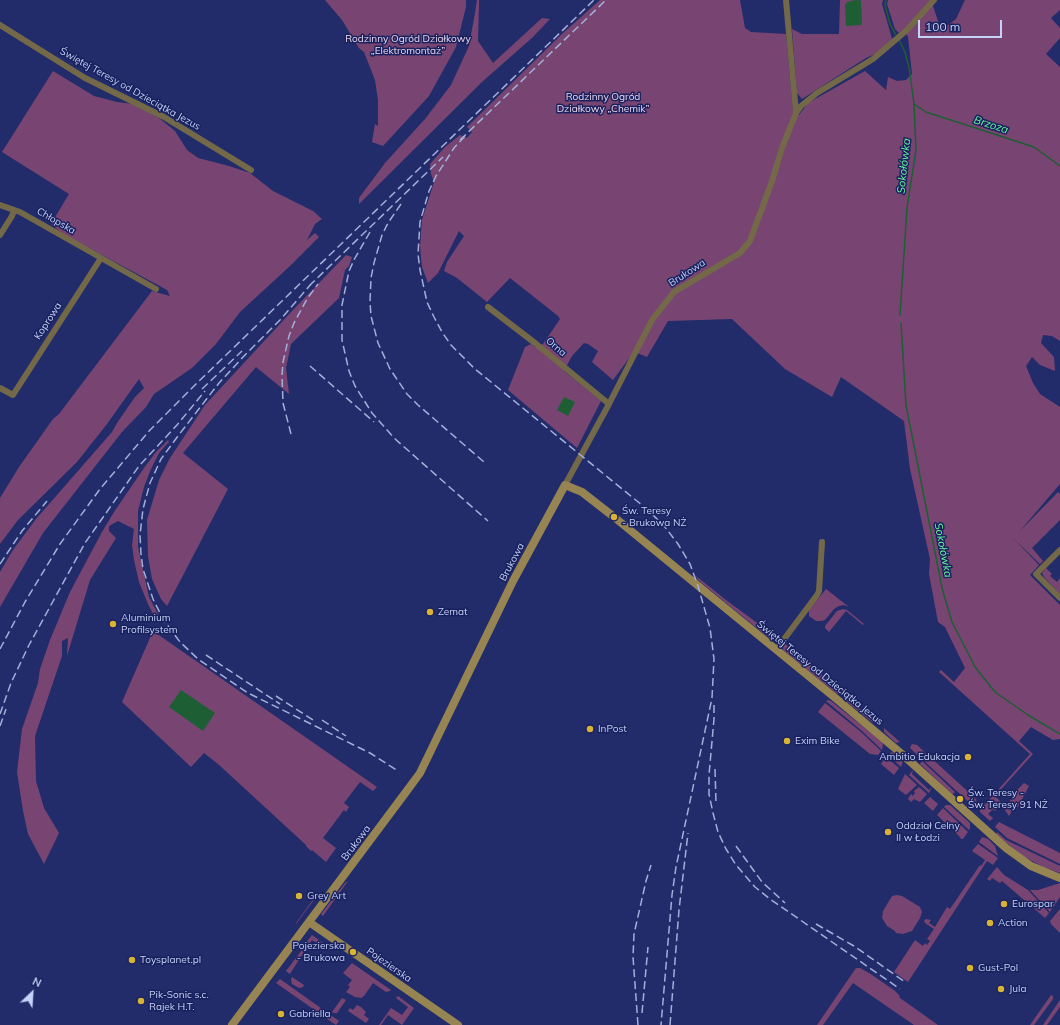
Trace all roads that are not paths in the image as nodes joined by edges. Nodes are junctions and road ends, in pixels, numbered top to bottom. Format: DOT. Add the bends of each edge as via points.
graph roads {
  1 [pos="786,0"];
  2 [pos="934,0"];
  3 [pos="0,25"];
  4 [pos="796,113"];
  5 [pos="251,170"];
  6 [pos="0,205"];
  7 [pos="14,210"];
  8 [pos="0,236"];
  9 [pos="100,258"];
  10 [pos="156,289"];
  11 [pos="488,307"];
  12 [pos="0,388"];
  13 [pos="609,404"];
  14 [pos="565,485"];
  15 [pos="822,542"];
  16 [pos="1060,550"];
  17 [pos="1060,598"];
  18 [pos="776,650"];
  19 [pos="1060,878"];
  20 [pos="309,922"];
  21 [pos="232,1025"];
  22 [pos="458,1025"];
  1 -- 4 [label="street, Brukowa"];
  2 -- 4 [label="street, Brukowa" via="894,42 873,59 809,99"];
  3 -- 5 [label="street, Świętej Teresy od Dzieciątka Jezus" via="85,78 164,117"];
  4 -- 13 [label="street, Brukowa" via="756,229 748,245 740,253 674,292 652,320"];
  6 -- 7 [label="street, Chłopska"];
  7 -- 8 [label="street"];
  7 -- 9 [label="street, Chłopska"];
  9 -- 10 [label="street, Chłopska"];
  9 -- 12 [label="street, Koprowa" via="13,395"];
  11 -- 13 [label="street, Orna"];
  13 -- 14 [label="street, Brukowa"];
  14 -- 18 [label="street, Świętej Teresy od Dzieciątka Jezus" via="591,499"];
  14 -- 20 [label="street, Brukowa" via="513,581 420,773"];
  15 -- 18 [label="street" via="820,586 817,595"];
  16 -- 17 [label="street" via="1036,574"];
  18 -- 19 [label="street, Świętej Teresy od Dzieciątka Jezus" via="903,755 1006,848 1031,866"];
  20 -- 21 [label="street, Brukowa"];
  20 -- 22 [label="street, Pojezierska"];
}
